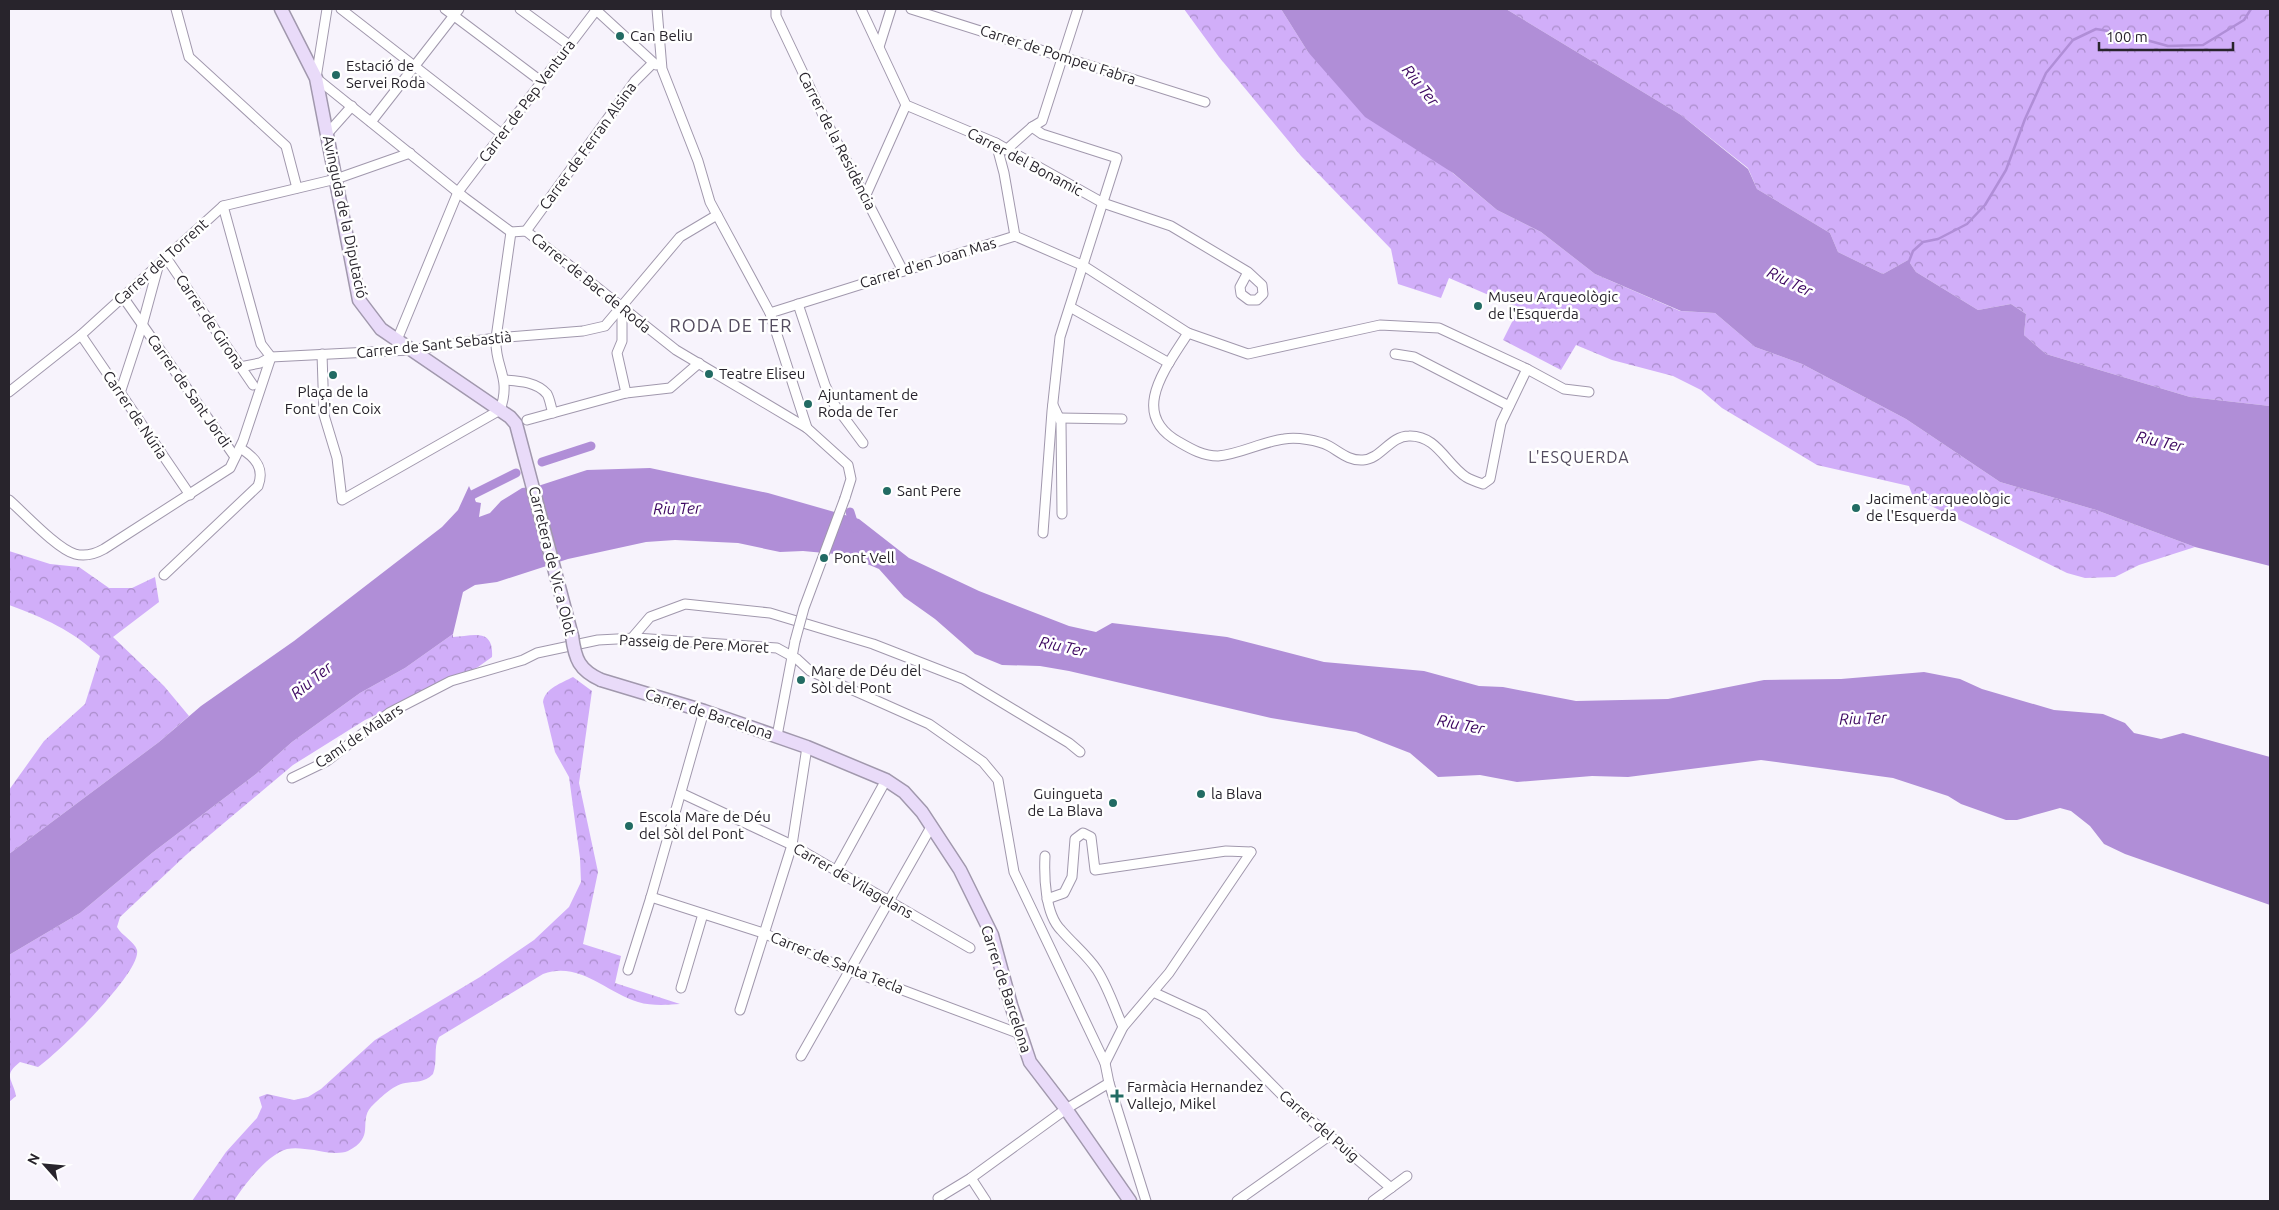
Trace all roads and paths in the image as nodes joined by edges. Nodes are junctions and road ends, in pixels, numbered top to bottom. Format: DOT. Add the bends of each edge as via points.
graph roads {
  1 [pos="176,9"];
  2 [pos="281,9"];
  3 [pos="327,9"];
  4 [pos="341,9"];
  5 [pos="444,9"];
  6 [pos="520,9"];
  7 [pos="596,9"];
  8 [pos="657,9"];
  9 [pos="776,9"];
  10 [pos="861,9"];
  11 [pos="892,9"];
  12 [pos="911,9"];
  13 [pos="1078,9"];
  14 [pos="456,12"];
  15 [pos="570,45"];
  16 [pos="879,47"];
  17 [pos="1063,56"];
  18 [pos="653,63"];
  19 [pos="415,66"];
  20 [pos="662,69"];
  21 [pos="316,78"];
  22 [pos="542,82"];
  23 [pos="1205,102"];
  24 [pos="352,106"];
  25 [pos="906,106"];
  26 [pos="371,122"];
  27 [pos="1032,126"];
  28 [pos="327,134"];
  29 [pos="503,135"];
  30 [pos="996,143"];
  31 [pos="1006,150"];
  32 [pos="410,153"];
  33 [pos="336,179"];
  34 [pos="297,188"];
  35 [pos="458,192"];
  36 [pos="865,197"];
  37 [pos="1103,203"];
  38 [pos="223,206"];
  39 [pos="717,215"];
  40 [pos="526,231"];
  41 [pos="511,232"];
  42 [pos="1015,236"];
  43 [pos="167,259"];
  44 [pos="159,266"];
  45 [pos="1084,266"];
  46 [pos="903,271"];
  47 [pos="1248,272"];
  48 [pos="123,297"];
  49 [pos="798,304"];
  50 [pos="1070,307"];
  51 [pos="622,308"];
  52 [pos="770,313"];
  53 [pos="142,326"];
  54 [pos="1188,333"];
  55 [pos="81,335"];
  56 [pos="496,338"];
  57 [pos="397,340"];
  58 [pos="410,350"];
  59 [pos="322,354"];
  60 [pos="1395,354"];
  61 [pos="271,357"];
  62 [pos="699,363"];
  63 [pos="1169,363"];
  64 [pos="240,367"];
  65 [pos="1527,369"];
  66 [pos="505,380"];
  67 [pos="253,385"];
  68 [pos="9,392"];
  69 [pos="626,392"];
  70 [pos="1589,392"];
  71 [pos="120,393"];
  72 [pos="1053,404"];
  73 [pos="1509,406"];
  74 [pos="500,410"];
  75 [pos="553,413"];
  76 [pos="1059,418"];
  77 [pos="1122,419"];
  78 [pos="527,420"];
  79 [pos="807,428"];
  80 [pos="519,431"];
  81 [pos="863,443"];
  82 [pos="240,448"];
  83 [pos="235,457"];
  84 [pos="190,494"];
  85 [pos="9,500"];
  86 [pos="1062,514"];
  87 [pos="1043,533"];
  88 [pos="164,575"];
  89 [pos="632,638"];
  90 [pos="537,653"];
  91 [pos="791,655"];
  92 [pos="601,680"];
  93 [pos="704,711"];
  94 [pos="777,736"];
  95 [pos="807,747"];
  96 [pos="1080,752"];
  97 [pos="292,778"];
  98 [pos="886,780"];
  99 [pos="681,793"];
  100 [pos="931,827"];
  101 [pos="792,846"];
  102 [pos="1045,856"];
  103 [pos="836,871"];
  104 [pos="651,897"];
  105 [pos="1047,899"];
  106 [pos="888,901"];
  107 [pos="703,914"];
  108 [pos="763,933"];
  109 [pos="970,948"];
  110 [pos="628,970"];
  111 [pos="849,970"];
  112 [pos="681,988"];
  113 [pos="1153,992"];
  114 [pos="740,1010"];
  115 [pos="1123,1027"];
  116 [pos="1020,1034"];
  117 [pos="801,1056"];
  118 [pos="1105,1063"];
  119 [pos="1109,1083"];
  120 [pos="1066,1109"];
  121 [pos="1329,1136"];
  122 [pos="1408,1176"];
  123 [pos="971,1178"];
  124 [pos="1391,1188"];
  125 [pos="938,1198"];
  126 [pos="986,1201"];
  127 [pos="1130,1201"];
  128 [pos="1146,1201"];
  129 [pos="1237,1201"];
  130 [pos="1373,1201"];
  1 -- 34 [label="street" via="189,57 286,146"];
  2 -- 21 [label="street, Avinguda de la Diputació"];
  3 -- 21 [label="street"];
  4 -- 19 [label="street"];
  5 -- 14 [label="street"];
  6 -- 15 [label="street"];
  7 -- 15 [label="street, Carrer de Pep Ventura"];
  7 -- 18 [label="street"];
  8 -- 20 [label="street"];
  9 -- 36 [label="street, Carrer de la Residència" via="776,16"];
  10 -- 16 [label="street"];
  11 -- 16 [label="street"];
  12 -- 17 [label="street, Carrer de Pompeu Fabra"];
  13 -- 17 [label="street"];
  14 -- 19 [label="street"];
  14 -- 22 [label="street"];
  15 -- 22 [label="street, Carrer de Pep Ventura"];
  16 -- 25 [label="street"];
  17 -- 23 [label="street, Carrer de Pompeu Fabra"];
  17 -- 27 [label="street" via="1042,121"];
  18 -- 20 [label="street"];
  18 -- 40 [label="street, Carrer de Ferran Alsina" via="635,81"];
  19 -- 26 [label="street"];
  19 -- 29 [label="street"];
  20 -- 39 [label="street"];
  21 -- 24 [label="street, Carrer de Bac de Roda"];
  21 -- 28 [label="street, Avinguda de la Diputació"];
  22 -- 29 [label="street, Carrer de Pep Ventura"];
  24 -- 26 [label="street, Carrer de Bac de Roda"];
  24 -- 28 [label="street"];
  25 -- 30 [label="street, Carrer del Bonamic"];
  25 -- 36 [label="street"];
  26 -- 32 [label="street, Carrer de Bac de Roda"];
  27 -- 31 [label="street"];
  27 -- 37 [label="street" via="1042,134 1117,158"];
  28 -- 33 [label="street, Avinguda de la Diputació"];
  29 -- 35 [label="street, Carrer de Pep Ventura"];
  30 -- 31 [label="street, Carrer del Bonamic"];
  30 -- 42 [label="street"];
  31 -- 37 [label="street, Carrer del Bonamic"];
  32 -- 33 [label="street, Carrer del Torrent"];
  32 -- 35 [label="street, Carrer de Bac de Roda"];
  33 -- 34 [label="street, Carrer del Torrent"];
  33 -- 57 [label="street, Avinguda de la Diputació" via="358,300 381,329"];
  34 -- 38 [label="street, Carrer del Torrent"];
  35 -- 41 [label="street, Carrer de Bac de Roda"];
  35 -- 57 [label="street, Carrer de Pep Ventura"];
  36 -- 46 [label="street, Carrer de la Residència"];
  37 -- 45 [label="street"];
  37 -- 47 [label="street, Carrer del Bonamic" via="1171,226"];
  38 -- 43 [label="street, Carrer del Torrent"];
  38 -- 61 [label="street" via="261,344"];
  39 -- 51 [label="street, Carrer de Sant Sebastià" via="680,237"];
  39 -- 52 [label="street"];
  40 -- 41 [label="street, Carrer de Bac de Roda"];
  40 -- 51 [label="street, Carrer de Bac de Roda"];
  41 -- 56 [label="street"];
  42 -- 45 [label="street, Carrer d'en Joan Mas"];
  42 -- 46 [label="street, Carrer d'en Joan Mas"];
  43 -- 44 [label="street, Carrer del Torrent"];
  43 -- 64 [label="street, Carrer de Girona"];
  44 -- 48 [label="street, Carrer del Torrent"];
  44 -- 53 [label="street"];
  45 -- 50 [label="street"];
  45 -- 54 [label="street, Carrer d'en Joan Mas"];
  46 -- 49 [label="street, Carrer d'en Joan Mas"];
  48 -- 53 [label="street, Carrer de Sant Jordi"];
  48 -- 55 [label="street, Carrer del Torrent"];
  49 -- 52 [label="street, Carrer d'en Joan Mas"];
  49 -- 81 [label="street" via="825,386"];
  50 -- 63 [label="street"];
  50 -- 72 [label="street" via="1060,337"];
  51 -- 56 [label="street, Carrer de Sant Sebastià" via="605,326 583,331"];
  51 -- 62 [label="street, Carrer de Bac de Roda"];
  51 -- 69 [label="street" via="622,341 617,353"];
  52 -- 79 [label="street"];
  53 -- 71 [label="street"];
  53 -- 83 [label="street, Carrer de Sant Jordi"];
  54 -- 63 [label="street"];
  54 -- 65 [label="street, Carrer d'en Joan Mas" via="1248,354 1380,325 1439,328"];
  55 -- 68 [label="street, Carrer del Torrent"];
  55 -- 71 [label="street, Carrer de Núria"];
  56 -- 58 [label="street, Carrer de Sant Sebastià"];
  56 -- 66 [label="street"];
  57 -- 58 [label="street, Avinguda de la Diputació"];
  58 -- 59 [label="street, Carrer de Sant Sebastià"];
  58 -- 74 [label="street, Avinguda de la Diputació"];
  59 -- 61 [label="street, Carrer de Sant Sebastià"];
  59 -- 74 [label="street" via="324,415 337,458 342,500"];
  60 -- 73 [label="street" via="1414,357"];
  61 -- 64 [label="street, Carrer de Sant Sebastià"];
  61 -- 82 [label="street"];
  62 -- 69 [label="street" via="670,388"];
  62 -- 79 [label="street, Carrer de Bac de Roda"];
  63 -- 73 [label="street" via="1152,406 1157,422 1166,435 1200,453 1215,456 1237,454 1284,439 1327,445 1342,455 1363,460 1374,457 1397,439 1419,437 1432,442 1464,476 1483,484 1490,479 1501,423"];
  64 -- 67 [label="street, Carrer de Girona"];
  65 -- 70 [label="street, Carrer d'en Joan Mas" via="1564,389"];
  65 -- 73 [label="street"];
  66 -- 74 [label="street"];
  66 -- 75 [label="street" via="538,386 547,394"];
  69 -- 75 [label="street"];
  71 -- 84 [label="street, Carrer de Núria"];
  72 -- 76 [label="street"];
  72 -- 87 [label="street"];
  74 -- 80 [label="street, Avinguda de la Diputació" via="510,417"];
  75 -- 78 [label="street"];
  76 -- 77 [label="street"];
  76 -- 86 [label="street"];
  79 -- 91 [label="street, Carrer de Bac de Roda, bridge" via="848,465 851,479 804,608"];
  80 -- 92 [label="street, Carretera de Vic a Olot, bridge" via="576,659 590,675"];
  82 -- 83 [label="street"];
  82 -- 88 [label="street" via="253,455 260,467 258,486"];
  83 -- 84 [label="street" via="230,468"];
  84 -- 85 [label="street" via="104,549 84,556 61,546"];
  89 -- 90 [label="street, Passeig de Pere Moret" via="598,640"];
  89 -- 91 [label="street, Passeig de Pere Moret" via="777,648"];
  89 -- 96 [label="street" via="650,617 685,604 770,613 873,644 963,679"];
  90 -- 97 [label="street, Camí de Malars" via="451,681 389,713 327,761"];
  91 -- 94 [label="street"];
  91 -- 118 [label="street" via="810,671 929,724 983,762 998,780 1014,872"];
  92 -- 93 [label="street, Carrer de Barcelona"];
  93 -- 94 [label="street, Carrer de Barcelona"];
  93 -- 99 [label="street"];
  94 -- 95 [label="street, Carrer de Barcelona"];
  95 -- 98 [label="street, Carrer de Barcelona"];
  95 -- 101 [label="street"];
  98 -- 100 [label="street, Carrer de Barcelona" via="904,792"];
  98 -- 103 [label="street"];
  99 -- 101 [label="street, Carrer de Vilagelans"];
  99 -- 104 [label="street"];
  100 -- 106 [label="street"];
  100 -- 116 [label="street, Carrer de Barcelona" via="960,870 992,935"];
  101 -- 103 [label="street, Carrer de Vilagelans"];
  101 -- 108 [label="street"];
  102 -- 105 [label="street"];
  103 -- 106 [label="street, Carrer de Vilagelans"];
  104 -- 107 [label="street, Carrer de Santa Tecla"];
  104 -- 110 [label="street"];
  105 -- 113 [label="street" via="1064,893 1072,876 1075,839 1083,833 1091,837 1095,870 1226,852 1251,852"];
  105 -- 115 [label="street" via="1059,928 1098,972"];
  106 -- 109 [label="street, Carrer de Vilagelans"];
  106 -- 111 [label="street"];
  107 -- 108 [label="street, Carrer de Santa Tecla"];
  107 -- 112 [label="street"];
  108 -- 111 [label="street, Carrer de Santa Tecla"];
  108 -- 114 [label="street"];
  111 -- 116 [label="street, Carrer de Santa Tecla"];
  111 -- 117 [label="street"];
  113 -- 115 [label="street"];
  113 -- 121 [label="street, Carrer del Puig" via="1203,1015"];
  115 -- 118 [label="street"];
  116 -- 120 [label="street, Carrer de Barcelona" via="1030,1062"];
  118 -- 119 [label="street"];
  119 -- 120 [label="street"];
  119 -- 128 [label="street"];
  120 -- 123 [label="street"];
  120 -- 127 [label="street, Carrer de Barcelona"];
  121 -- 124 [label="street, Carrer del Puig"];
  121 -- 129 [label="street"];
  122 -- 124 [label="street"];
  123 -- 125 [label="street"];
  123 -- 126 [label="street"];
  124 -- 130 [label="street"];
}
